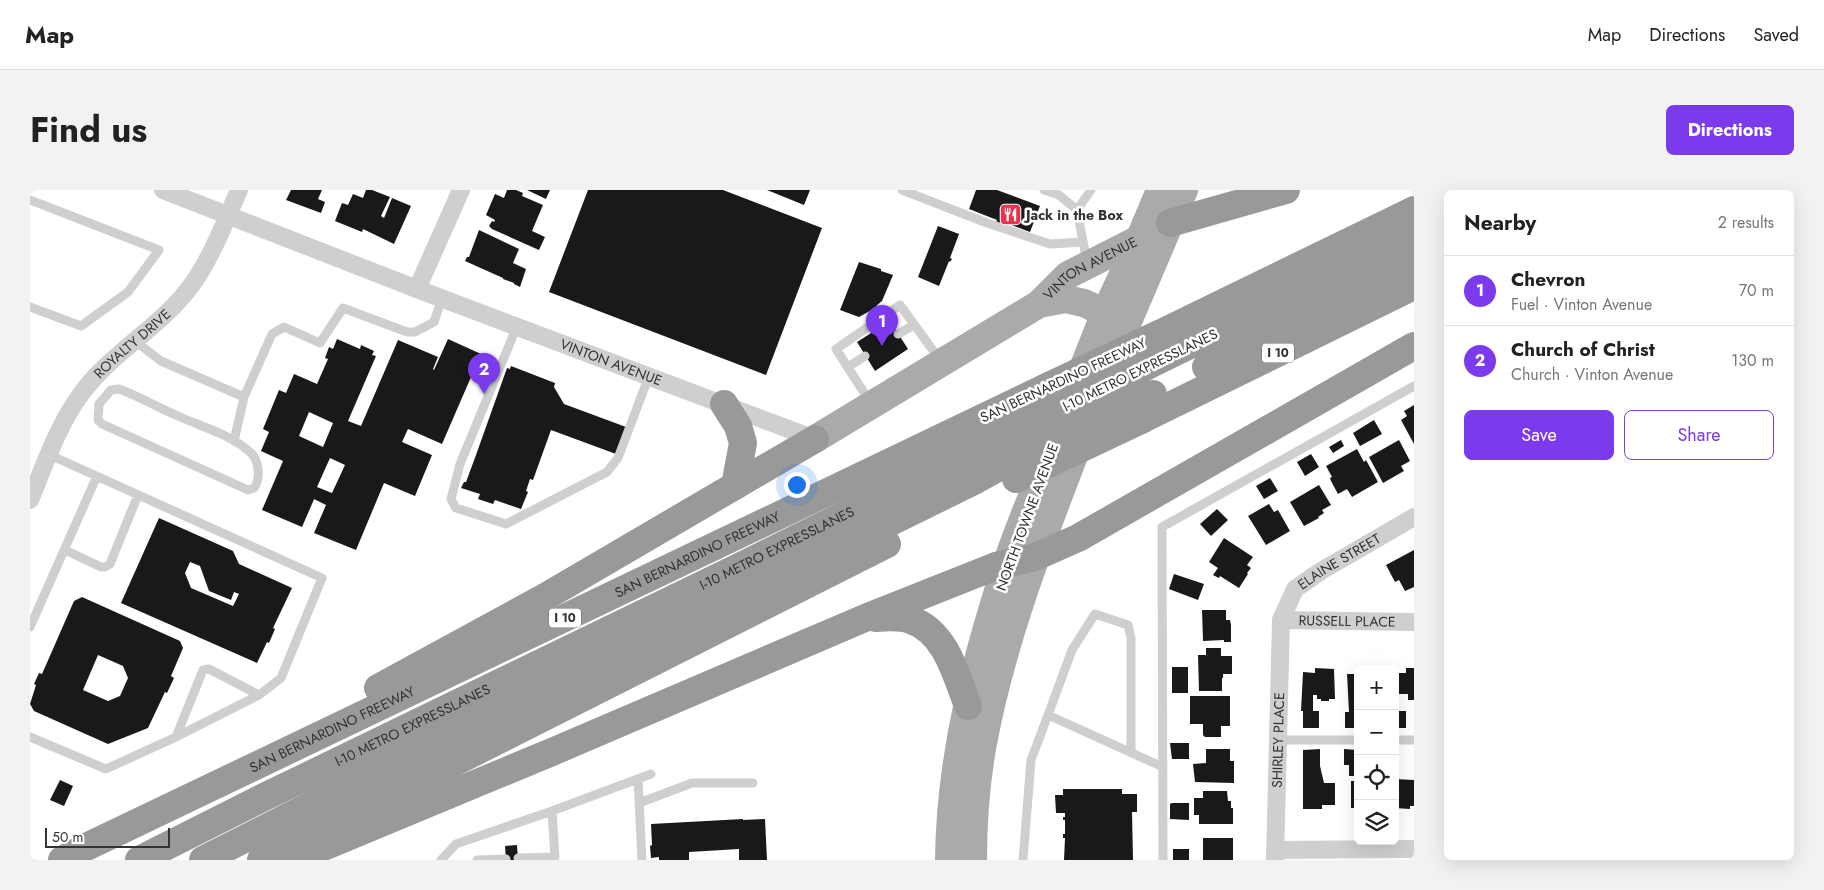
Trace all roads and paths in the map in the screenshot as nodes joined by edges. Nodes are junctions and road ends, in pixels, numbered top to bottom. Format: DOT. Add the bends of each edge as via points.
graph roads {
  1 [pos="163,190"];
  2 [pos="239,190"];
  3 [pos="461,190"];
  4 [pos="902,190"];
  5 [pos="1044,190"];
  6 [pos="1091,190"];
  7 [pos="1160,190"];
  8 [pos="1184,190"];
  9 [pos="1264,192"];
  10 [pos="30,200"];
  11 [pos="1077,210"];
  12 [pos="1414,210"];
  13 [pos="228,216"];
  14 [pos="1170,223"];
  15 [pos="1414,235"];
  16 [pos="1140,238"];
  17 [pos="1085,254"];
  18 [pos="1414,262"];
  19 [pos="1414,286"];
  20 [pos="417,289"];
  21 [pos="442,298"];
  22 [pos="1039,304"];
  23 [pos="30,307"];
  24 [pos="1132,311"];
  25 [pos="1105,313"];
  26 [pos="914,325"];
  27 [pos="517,326"];
  28 [pos="898,334"];
  29 [pos="135,341"];
  30 [pos="1414,346"];
  31 [pos="865,356"];
  32 [pos="941,363"];
  33 [pos="850,371"];
  34 [pos="648,376"];
  35 [pos="1414,386"];
  36 [pos="244,397"];
  37 [pos="724,404"];
  38 [pos="871,405"];
  39 [pos="815,439"];
  40 [pos="234,441"];
  41 [pos="50,455"];
  42 [pos="97,476"];
  43 [pos="734,486"];
  44 [pos="32,489"];
  45 [pos="138,495"];
  46 [pos="1414,517"];
  47 [pos="64,550"];
  48 [pos="1035,557"];
  49 [pos="1008,563"];
  50 [pos="865,618"];
  51 [pos="1281,620"];
  52 [pos="1414,622"];
  53 [pos="30,627"];
  54 [pos="259,695"];
  55 [pos="968,706"];
  56 [pos="1048,715"];
  57 [pos="30,737"];
  58 [pos="176,737"];
  59 [pos="1278,740"];
  60 [pos="1354,740"];
  61 [pos="1399,740"];
  62 [pos="1414,740"];
  63 [pos="1131,753"];
  64 [pos="1163,767"];
  65 [pos="651,774"];
  66 [pos="638,779"];
  67 [pos="753,784"];
  68 [pos="639,803"];
  69 [pos="552,811"];
  70 [pos="1414,849"];
  71 [pos="71,855"];
  72 [pos="1275,855"];
  73 [pos="518,858"];
  74 [pos="555,858"];
  75 [pos="506,859"];
  76 [pos="139,860"];
  77 [pos="203,860"];
  78 [pos="262,860"];
  79 [pos="292,860"];
  80 [pos="441,860"];
  81 [pos="477,860"];
  82 [pos="642,860"];
  83 [pos="950,860"];
  84 [pos="973,860"];
  85 [pos="1023,860"];
  86 [pos="1163,860"];
  1 -- 13 [label="street, VINTON AVENUE"];
  2 -- 13 [label="street, ROYALTY DRIVE"];
  3 -- 20 [label="street"];
  4 -- 17 [label="lane" via="988,223"];
  5 -- 11 [label="lane" via="1059,195"];
  6 -- 11 [label="lane"];
  7 -- 16 [label="main road, NORTH TOWNE AVENUE"];
  8 -- 14 [label="main road, NORTH TOWNE AVENUE"];
  9 -- 14 [label="highway"];
  10 -- 23 [label="lane" via="159,250 128,292 81,326"];
  11 -- 17 [label="lane"];
  12 -- 71 [label="highway, SAN BERNARDINO FREEWAY / I 10, bridge"];
  13 -- 20 [label="street, VINTON AVENUE"];
  13 -- 29 [label="street, ROYALTY DRIVE" via="188,291"];
  14 -- 16 [label="main road, VINTON AVENUE"];
  14 -- 24 [label="main road, NORTH TOWNE AVENUE"];
  15 -- 76 [label="highway, I-10 METRO EXPRESSLANES, bridge"];
  16 -- 17 [label="main road, VINTON AVENUE"];
  16 -- 24 [label="main road" via="1143,257 1141,278"];
  16 -- 25 [label="main road, NORTH TOWNE AVENUE"];
  17 -- 22 [label="main road, VINTON AVENUE"];
  18 -- 77 [label="highway, I-10 METRO EXPRESSLANES, bridge" via="1153,394 1025,453"];
  19 -- 78 [label="highway, I 10, bridge" via="1016,479"];
  20 -- 21 [label="street, VINTON AVENUE"];
  21 -- 27 [label="street, VINTON AVENUE"];
  21 -- 36 [label="lane" via="434,322 415,332 407,332 344,308 320,343 284,327 272,334"];
  22 -- 25 [label="main road, VINTON AVENUE" via="1066,299"];
  22 -- 32 [label="main road, VINTON AVENUE"];
  24 -- 48 [label="main road, NORTH TOWNE AVENUE"];
  25 -- 49 [label="main road, NORTH TOWNE AVENUE"];
  26 -- 28 [label="lane"];
  26 -- 32 [label="lane"];
  26 -- 33 [label="lane" via="900,305 836,348"];
  27 -- 34 [label="street, VINTON AVENUE"];
  27 -- 34 [label="lane" via="460,464 451,499 456,508 506,524 607,472 618,458"];
  29 -- 36 [label="lane" via="161,361"];
  29 -- 41 [label="street, ROYALTY DRIVE" via="101,370 81,394 64,420"];
  30 -- 48 [label="highway" via="1078,538"];
  31 -- 33 [label="lane"];
  32 -- 38 [label="main road, VINTON AVENUE"];
  33 -- 38 [label="lane"];
  34 -- 37 [label="street, VINTON AVENUE"];
  35 -- 64 [label="lane" via="1162,527"];
  36 -- 40 [label="lane"];
  37 -- 39 [label="street, VINTON AVENUE"];
  37 -- 43 [label="highway" via="738,426 743,443"];
  38 -- 39 [label="main road, VINTON AVENUE"];
  39 -- 43 [label="highway"];
  40 -- 40 [label="lane" via="119,389 110,390 100,404 98,420 102,424 248,490 254,488 258,467 252,453"];
  41 -- 42 [label="lane"];
  41 -- 44 [label="street, ROYALTY DRIVE"];
  42 -- 45 [label="lane"];
  42 -- 47 [label="lane"];
  43 -- 71 [label="highway" via="536,602"];
  45 -- 47 [label="lane" via="110,564 101,567"];
  45 -- 54 [label="lane" via="322,578 281,678"];
  46 -- 51 [label="street, ELAINE STREET" via="1321,571 1295,590"];
  47 -- 53 [label="lane"];
  48 -- 49 [label="highway"];
  48 -- 84 [label="main road, NORTH TOWNE AVENUE" via="1005,651 983,743 973,826"];
  49 -- 50 [label="highway"];
  49 -- 55 [label="main road, NORTH TOWNE AVENUE" via="982,645"];
  50 -- 55 [label="highway" via="910,619 921,624 938,640 950,658"];
  50 -- 79 [label="highway"];
  51 -- 52 [label="street, RUSSELL PLACE"];
  51 -- 59 [label="street, SHIRLEY PLACE"];
  54 -- 58 [label="lane"];
  54 -- 58 [label="lane" via="209,669 203,670"];
  55 -- 83 [label="main road, NORTH TOWNE AVENUE" via="960,738 950,825"];
  56 -- 63 [label="lane"];
  56 -- 63 [label="lane" via="1072,650 1095,614 1128,625 1131,638"];
  56 -- 85 [label="lane" via="1031,760"];
  57 -- 58 [label="lane" via="106,769"];
  59 -- 60 [label="lane"];
  59 -- 72 [label="street, SHIRLEY PLACE"];
  61 -- 62 [label="lane"];
  63 -- 64 [label="lane"];
  64 -- 86 [label="lane"];
  65 -- 66 [label="lane"];
  66 -- 68 [label="lane"];
  66 -- 69 [label="lane"];
  67 -- 68 [label="lane" via="692,783"];
  68 -- 82 [label="lane"];
  69 -- 74 [label="lane"];
  69 -- 80 [label="lane" via="456,844"];
  70 -- 72 [label="street"];
  73 -- 74 [label="lane"];
  75 -- 81 [label="lane"];
}
